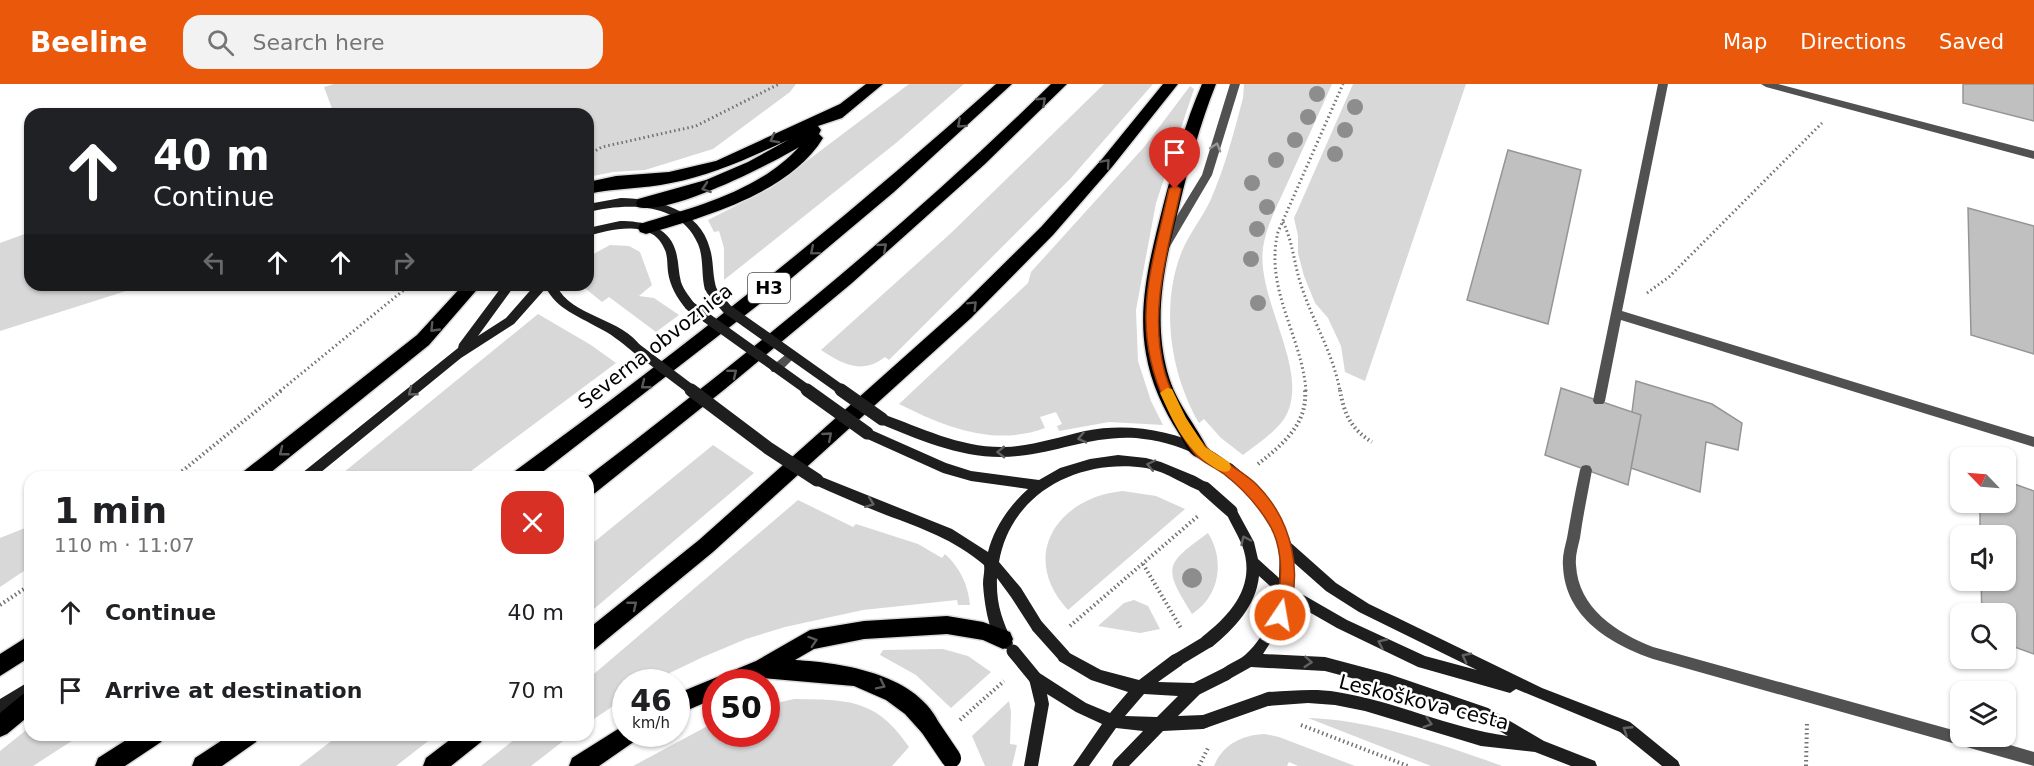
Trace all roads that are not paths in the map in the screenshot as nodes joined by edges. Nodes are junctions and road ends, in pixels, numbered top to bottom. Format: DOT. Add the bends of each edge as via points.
graph roads {
  1 [pos="876,84"];
  2 [pos="1005,84"];
  3 [pos="1060,84"];
  4 [pos="1171,84"];
  5 [pos="1209,84"];
  6 [pos="1235,84"];
  7 [pos="1663,84"];
  8 [pos="1766,84"];
  9 [pos="847,107"];
  10 [pos="2034,155"];
  11 [pos="594,187"];
  12 [pos="644,202"];
  13 [pos="594,206"];
  14 [pos="684,217"];
  15 [pos="646,228"];
  16 [pos="594,230"];
  17 [pos="1159,254"];
  18 [pos="468,291"];
  19 [pos="505,291"];
  20 [pos="537,291"];
  21 [pos="553,291"];
  22 [pos="1616,314"];
  23 [pos="457,355"];
  24 [pos="791,355"];
  25 [pos="776,369"];
  26 [pos="1599,401"];
  27 [pos="2034,442"];
  28 [pos="1200,451"];
  29 [pos="1586,470"];
  30 [pos="259,471"];
  31 [pos="313,471"];
  32 [pos="530,471"];
  33 [pos="594,481"];
  34 [pos="1038,485"];
  35 [pos="1286,547"];
  36 [pos="1253,562"];
  37 [pos="991,563"];
  38 [pos="1286,592"];
  39 [pos="594,637"];
  40 [pos="1008,645"];
  41 [pos="24,649"];
  42 [pos="1250,660"];
  43 [pos="0,666"];
  44 [pos="762,668"];
  45 [pos="1036,679"];
  46 [pos="1139,689"];
  47 [pos="1194,690"];
  48 [pos="24,692"];
  49 [pos="1538,693"];
  50 [pos="24,706"];
  51 [pos="0,707"];
  52 [pos="1112,720"];
  53 [pos="1159,724"];
  54 [pos="0,727"];
  55 [pos="144,741"];
  56 [pos="239,741"];
  57 [pos="465,741"];
  58 [pos="612,744"];
  59 [pos="1540,747"];
  60 [pos="2034,759"];
  61 [pos="952,762"];
  62 [pos="106,766"];
  63 [pos="203,766"];
  64 [pos="434,766"];
  65 [pos="580,766"];
  66 [pos="1031,766"];
  67 [pos="1080,766"];
  68 [pos="1119,766"];
  69 [pos="1590,766"];
  70 [pos="1673,766"];
  1 -- 9 [label="highway"];
  2 -- 32 [label="highway, Severna obvoznica / H3, one-way" via="780,278"];
  33 -- 3 [label="highway, H3, one-way" via="837,286"];
  39 -- 4 [label="highway, one-way" via="706,546 965,313 1047,231"];
  5 -- 17 [label="highway" via="1180,168"];
  17 -- 6 [label="lane, one-way" via="1207,175"];
  7 -- 22 [label="lane"];
  8 -- 10 [label="lane"];
  9 -- 11 [label="highway, one-way" via="720,165 669,178"];
  9 -- 12 [label="highway, one-way" via="787,149 729,179 679,196"];
  9 -- 14 [label="highway" via="791,164 724,203"];
  12 -- 13 [label="main road"];
  12 -- 14 [label="main road"];
  14 -- 15 [label="highway"];
  14 -- 24 [label="main road, Leskoškova cesta, bridge" via="703,244 711,290 727,309"];
  15 -- 16 [label="main road" via="620,224"];
  15 -- 25 [label="main road, bridge" via="669,246 675,282 690,306"];
  17 -- 28 [label="highway" via="1151,337 1159,375"];
  18 -- 30 [label="highway, one-way" via="423,340"];
  19 -- 23 [label="main road"];
  20 -- 23 [label="main road" via="510,321"];
  21 -- 37 [label="main road, one-way, bridge" via="566,305 598,321 817,480 934,526 957,537"];
  22 -- 26 [label="lane"];
  22 -- 27 [label="lane"];
  23 -- 31 [label="main road, one-way"];
  24 -- 25 [label="lane"];
  28 -- 24 [label="main road, Leskoškova cesta, one-way, bridge" via="1173,441 1125,433 1099,434 1031,451 992,452 944,443 882,418"];
  25 -- 34 [label="main road, bridge" via="867,433 943,468"];
  28 -- 35 [label="main road, Leskoškova cesta, bridge" via="1254,491 1276,521"];
  29 -- 60 [label="lane" via="1569,565 1578,596 1596,621 1615,637 1639,649"];
  36 -- 34 [label="main road, Leskoškova cesta, one-way, bridge" via="1231,511 1205,488 1162,467 1124,462 1084,464 1059,472"];
  34 -- 37 [label="main road, Leskoškova cesta" via="1005,522"];
  35 -- 38 [label="main road, Leskoškova cesta"];
  49 -- 35 [label="main road, Leskoškova cesta, one-way" via="1364,608 1331,587"];
  36 -- 38 [label="main road, Leskoškova cesta"];
  36 -- 46 [label="main road, Leskoškova cesta, bridge" via="1251,588 1227,628 1157,671"];
  37 -- 40 [label="main road, Leskoškova cesta" via="990,588"];
  37 -- 46 [label="main road, Leskoškova cesta, bridge" via="1064,656 1104,679"];
  38 -- 42 [label="main road, Leskoškova cesta" via="1280,615"];
  49 -- 38 [label="main road, Leskoškova cesta, one-way" via="1423,662 1342,624"];
  44 -- 40 [label="highway, one-way" via="810,640 864,630 947,625 983,631"];
  40 -- 45 [label="main road, Leskoškova cesta, bridge"];
  41 -- 43 [label="highway"];
  42 -- 47 [label="main road, Leskoškova cesta, bridge"];
  42 -- 59 [label="main road, Leskoškova cesta, one-way" via="1325,664 1389,681 1483,713"];
  44 -- 61 [label="highway, one-way, bridge" via="860,676 877,683 904,698 930,727"];
  45 -- 52 [label="main road, Leskoškova cesta" via="1088,712"];
  45 -- 66 [label="main road, Leskoškova cesta" via="1042,704"];
  46 -- 47 [label="main road, Leskoškova cesta"];
  46 -- 52 [label="main road, Leskoškova cesta"];
  47 -- 53 [label="main road, Leskoškova cesta"];
  48 -- 51 [label="main road"];
  70 -- 49 [label="main road, Leskoškova cesta, one-way" via="1625,728"];
  50 -- 54 [label="highway"];
  52 -- 53 [label="main road, Leskoškova cesta"];
  52 -- 67 [label="main road, Leskoškova cesta"];
  53 -- 59 [label="main road, Leskoškova cesta, one-way, bridge" via="1203,722 1268,699 1308,696 1365,704 1480,739"];
  53 -- 68 [label="main road, Leskoškova cesta"];
  55 -- 62 [label="highway"];
  56 -- 63 [label="highway"];
  57 -- 64 [label="highway"];
  58 -- 65 [label="highway"];
  59 -- 69 [label="main road, Leskoškova cesta"];
}
